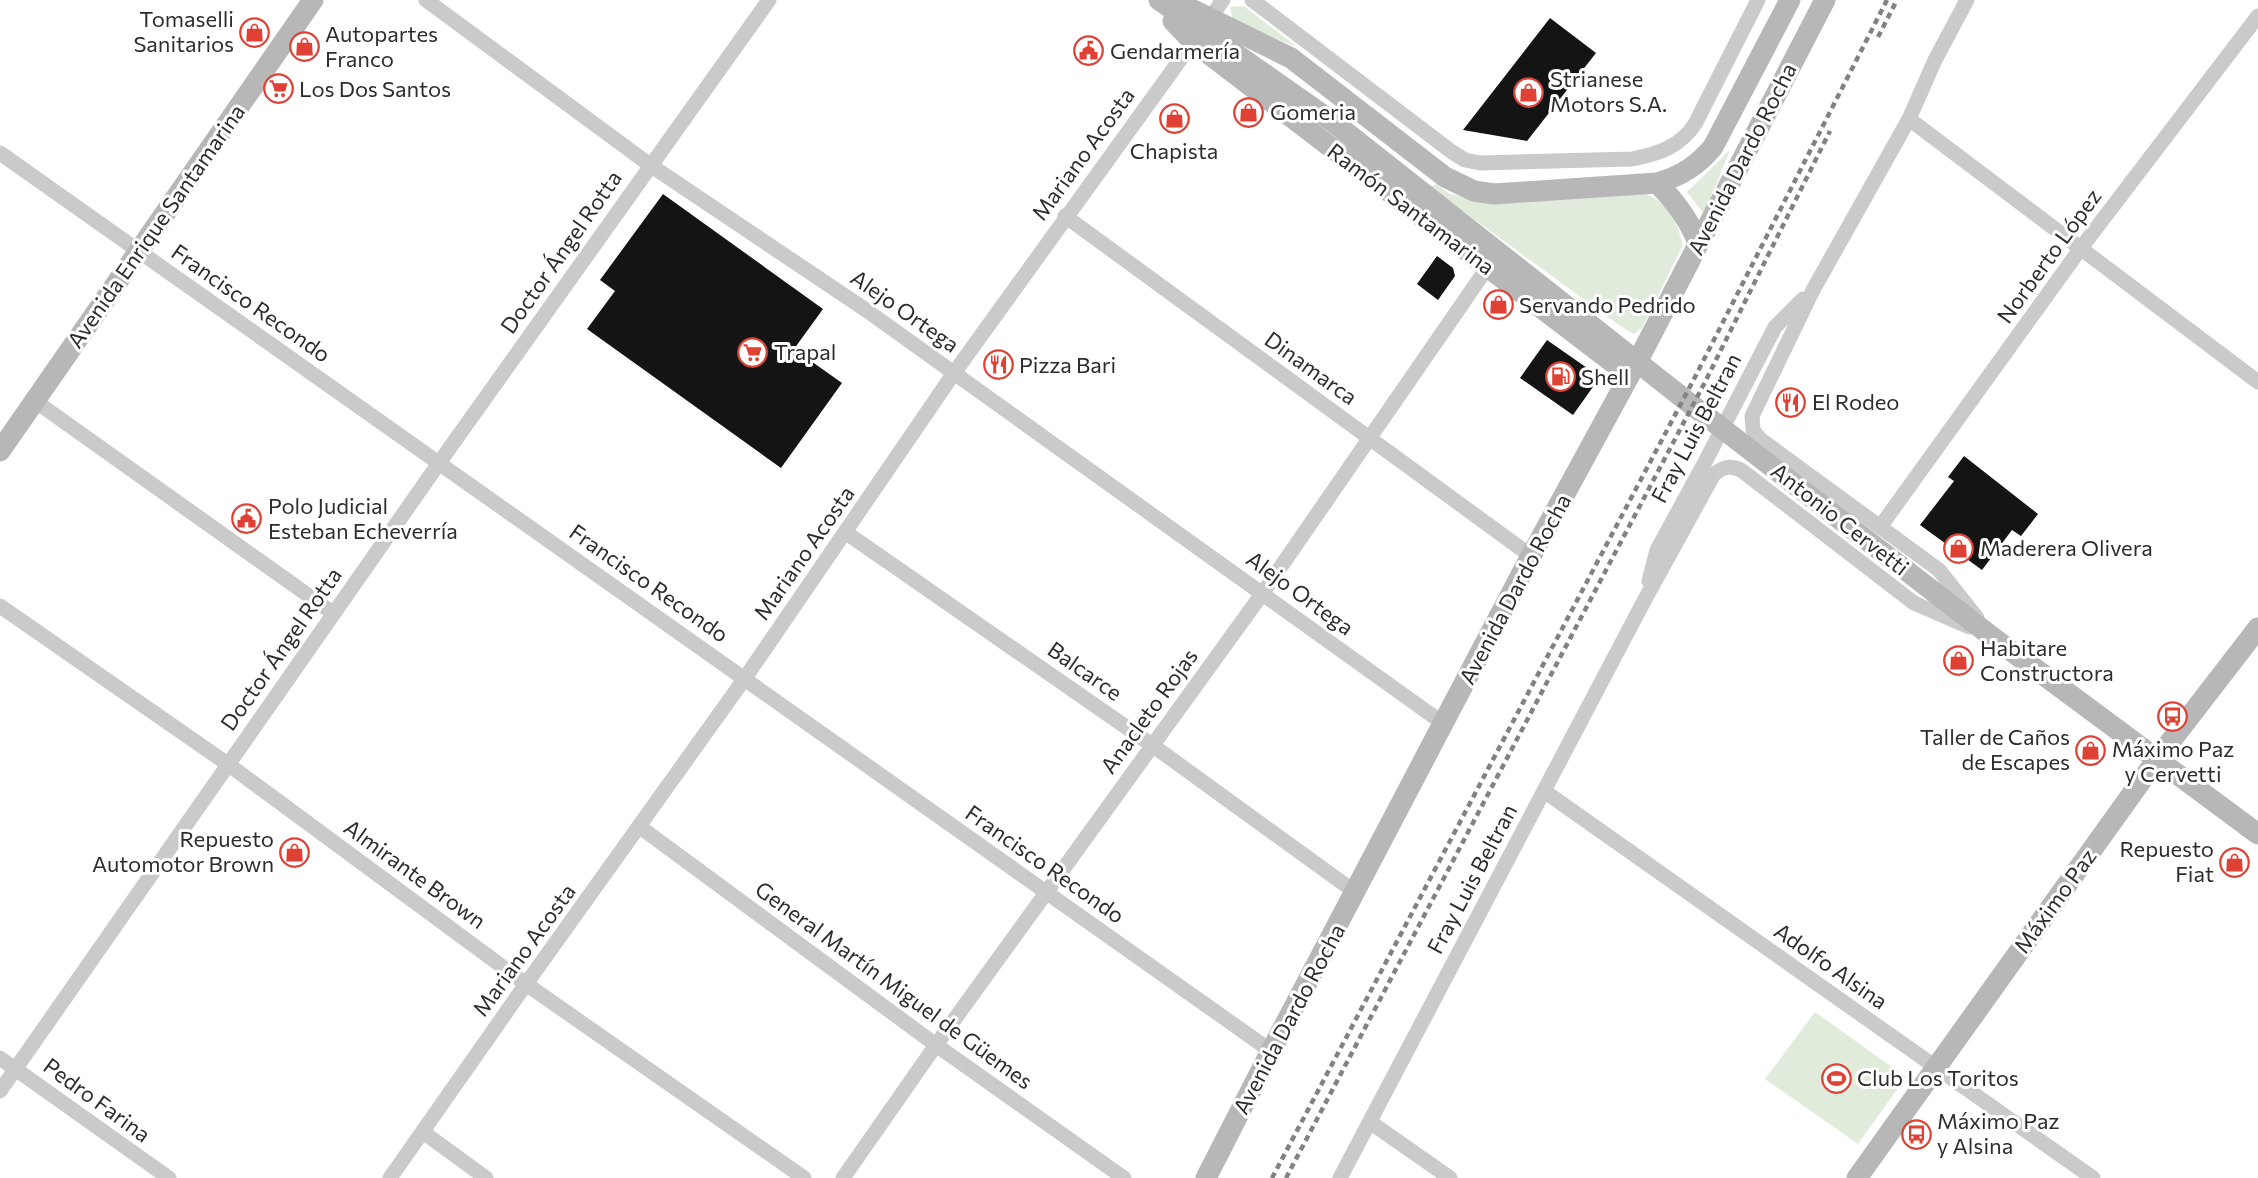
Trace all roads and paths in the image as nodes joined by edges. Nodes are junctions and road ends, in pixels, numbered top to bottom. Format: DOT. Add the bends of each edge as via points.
graph roads {
  1 [pos="313,0"];
  2 [pos="426,0"];
  3 [pos="768,0"];
  4 [pos="1152,0"];
  5 [pos="1159,0"];
  6 [pos="1172,0"];
  7 [pos="1223,0"];
  8 [pos="1252,0"];
  9 [pos="1790,0"];
  10 [pos="1825,0"];
  11 [pos="1966,0"];
  12 [pos="1756,1"];
  13 [pos="2258,16"];
  14 [pos="1202,30"];
  15 [pos="1909,119"];
  16 [pos="0,153"];
  17 [pos="650,165"];
  18 [pos="1657,183"];
  19 [pos="1065,216"];
  20 [pos="1698,243"];
  21 [pos="2081,248"];
  22 [pos="139,251"];
  23 [pos="1487,268"];
  24 [pos="1812,290"];
  25 [pos="954,372"];
  26 [pos="1629,375"];
  27 [pos="2258,382"];
  28 [pos="35,401"];
  29 [pos="1688,402"];
  30 [pos="1752,416"];
  31 [pos="1369,439"];
  32 [pos="0,451"];
  33 [pos="439,463"];
  34 [pos="1725,466"];
  35 [pos="1880,527"];
  36 [pos="845,532"];
  37 [pos="1531,555"];
  38 [pos="1262,594"];
  39 [pos="1644,601"];
  40 [pos="0,606"];
  41 [pos="333,613"];
  42 [pos="2258,628"];
  43 [pos="1992,636"];
  44 [pos="745,678"];
  45 [pos="1444,724"];
  46 [pos="1152,745"];
  47 [pos="2157,759"];
  48 [pos="229,765"];
  49 [pos="1544,791"];
  50 [pos="640,827"];
  51 [pos="2258,834"];
  52 [pos="1356,892"];
  53 [pos="1047,893"];
  54 [pos="526,984"];
  55 [pos="936,1045"];
  56 [pos="1271,1051"];
  57 [pos="0,1058"];
  58 [pos="1936,1068"];
  59 [pos="16,1069"];
  60 [pos="0,1091"];
  61 [pos="1370,1122"];
  62 [pos="423,1132"];
  63 [pos="169,1178"];
  64 [pos="390,1178"];
  65 [pos="486,1178"];
  66 [pos="804,1178"];
  67 [pos="843,1178"];
  68 [pos="1124,1178"];
  69 [pos="1206,1178"];
  70 [pos="1340,1178"];
  71 [pos="1450,1178"];
  72 [pos="1857,1178"];
  73 [pos="2093,1178"];
  1 -- 22 [label="main road, Avenida Enrique Santamarina"];
  2 -- 17 [label="street, Alejo Ortega"];
  3 -- 17 [label="street, Doctor Ángel Rotta"];
  4 -- 14 [label="main road, Ramón Santamarina"];
  5 -- 14 [label="main road, Ramón Santamarina"];
  6 -- 14 [label="main road, Ramón Santamarina"];
  7 -- 14 [label="street, Mariano Acosta"];
  8 -- 12 [label="street" via="1452,152 1480,163 1632,159 1672,147 1689,133"];
  9 -- 18 [label="main road, Avenida Dardo Rocha" via="1713,147 1688,171"];
  10 -- 20 [label="main road, Avenida Dardo Rocha"];
  11 -- 15 [label="street, Fray Luis Beltran"];
  13 -- 21 [label="street, Norberto López"];
  14 -- 18 [label="main road, Ramón Santamarina" via="1291,58 1445,177 1474,191 1494,194"];
  14 -- 19 [label="street, Mariano Acosta"];
  14 -- 23 [label="main road, Ramón Santamarina"];
  14 -- 29 [label="main road, Ramón Santamarina" via="1333,122"];
  15 -- 21 [label="street"];
  15 -- 24 [label="street, Fray Luis Beltran"];
  16 -- 22 [label="street, Francisco Recondo"];
  17 -- 25 [label="street, Alejo Ortega"];
  17 -- 33 [label="street, Doctor Ángel Rotta"];
  18 -- 20 [label="main road" via="1683,212"];
  19 -- 25 [label="street, Mariano Acosta"];
  19 -- 31 [label="street, Dinamarca"];
  20 -- 26 [label="main road, Avenida Dardo Rocha"];
  21 -- 27 [label="street"];
  21 -- 35 [label="street, Norberto López"];
  22 -- 28 [label="main road, Avenida Enrique Santamarina"];
  22 -- 33 [label="street, Francisco Recondo"];
  23 -- 26 [label="main road, Ramón Santamarina"];
  23 -- 31 [label="street, Anacleto Rojas"];
  24 -- 30 [label="street, Fray Luis Beltran"];
  24 -- 39 [label="street, Fray Luis Beltran" via="1775,327 1656,550"];
  25 -- 36 [label="street, Mariano Acosta"];
  25 -- 38 [label="street, Alejo Ortega"];
  26 -- 37 [label="main road, Avenida Dardo Rocha"];
  28 -- 32 [label="main road, Avenida Enrique Santamarina"];
  28 -- 41 [label="street"];
  29 -- 43 [label="main road, Antonio Cervetti"];
  30 -- 35 [label="street, Antonio Cervetti" via="1753,430 1760,439"];
  31 -- 37 [label="street, Dinamarca"];
  31 -- 38 [label="street, Anacleto Rojas"];
  33 -- 41 [label="street, Doctor Ángel Rotta"];
  33 -- 44 [label="street, Francisco Recondo"];
  34 -- 39 [label="street, Fray Luis Beltran" via="1714,474"];
  34 -- 43 [label="street, Antonio Cervetti" via="1741,470 1914,603"];
  35 -- 43 [label="street, Antonio Cervetti" via="1939,570"];
  36 -- 44 [label="street, Mariano Acosta"];
  36 -- 46 [label="street, Balcarce"];
  37 -- 45 [label="main road, Avenida Dardo Rocha"];
  38 -- 45 [label="street, Alejo Ortega"];
  38 -- 46 [label="street, Anacleto Rojas"];
  39 -- 49 [label="street, Fray Luis Beltran"];
  40 -- 48 [label="street, Almirante Brown"];
  41 -- 48 [label="street, Doctor Ángel Rotta"];
  42 -- 47 [label="main road, Máximo Paz"];
  43 -- 47 [label="main road, Antonio Cervetti"];
  44 -- 50 [label="street, Mariano Acosta"];
  44 -- 53 [label="street, Francisco Recondo"];
  45 -- 52 [label="main road, Avenida Dardo Rocha"];
  46 -- 52 [label="street, Balcarce"];
  46 -- 53 [label="street, Anacleto Rojas"];
  47 -- 51 [label="main road, Antonio Cervetti"];
  47 -- 58 [label="main road, Máximo Paz"];
  48 -- 54 [label="street, Almirante Brown"];
  48 -- 59 [label="street, Doctor Ángel Rotta"];
  49 -- 58 [label="street, Adolfo Alsina"];
  49 -- 61 [label="street, Fray Luis Beltran"];
  50 -- 54 [label="street, Mariano Acosta"];
  50 -- 55 [label="street, General Martín Miguel de Güemes"];
  52 -- 56 [label="main road, Avenida Dardo Rocha"];
  53 -- 55 [label="street, Anacleto Rojas"];
  53 -- 56 [label="street, Francisco Recondo"];
  54 -- 62 [label="street, Mariano Acosta"];
  54 -- 66 [label="street, Almirante Brown"];
  55 -- 67 [label="street, Anacleto Rojas"];
  55 -- 68 [label="street, General Martín Miguel de Güemes"];
  56 -- 69 [label="main road, Avenida Dardo Rocha"];
  57 -- 59 [label="street, Pedro Farina"];
  58 -- 72 [label="main road, Máximo Paz"];
  58 -- 73 [label="street, Adolfo Alsina"];
  59 -- 60 [label="street, Doctor Ángel Rotta"];
  59 -- 63 [label="street, Pedro Farina"];
  61 -- 70 [label="street, Fray Luis Beltran"];
  61 -- 71 [label="street"];
  62 -- 64 [label="street, Mariano Acosta"];
  62 -- 65 [label="street"];
}
